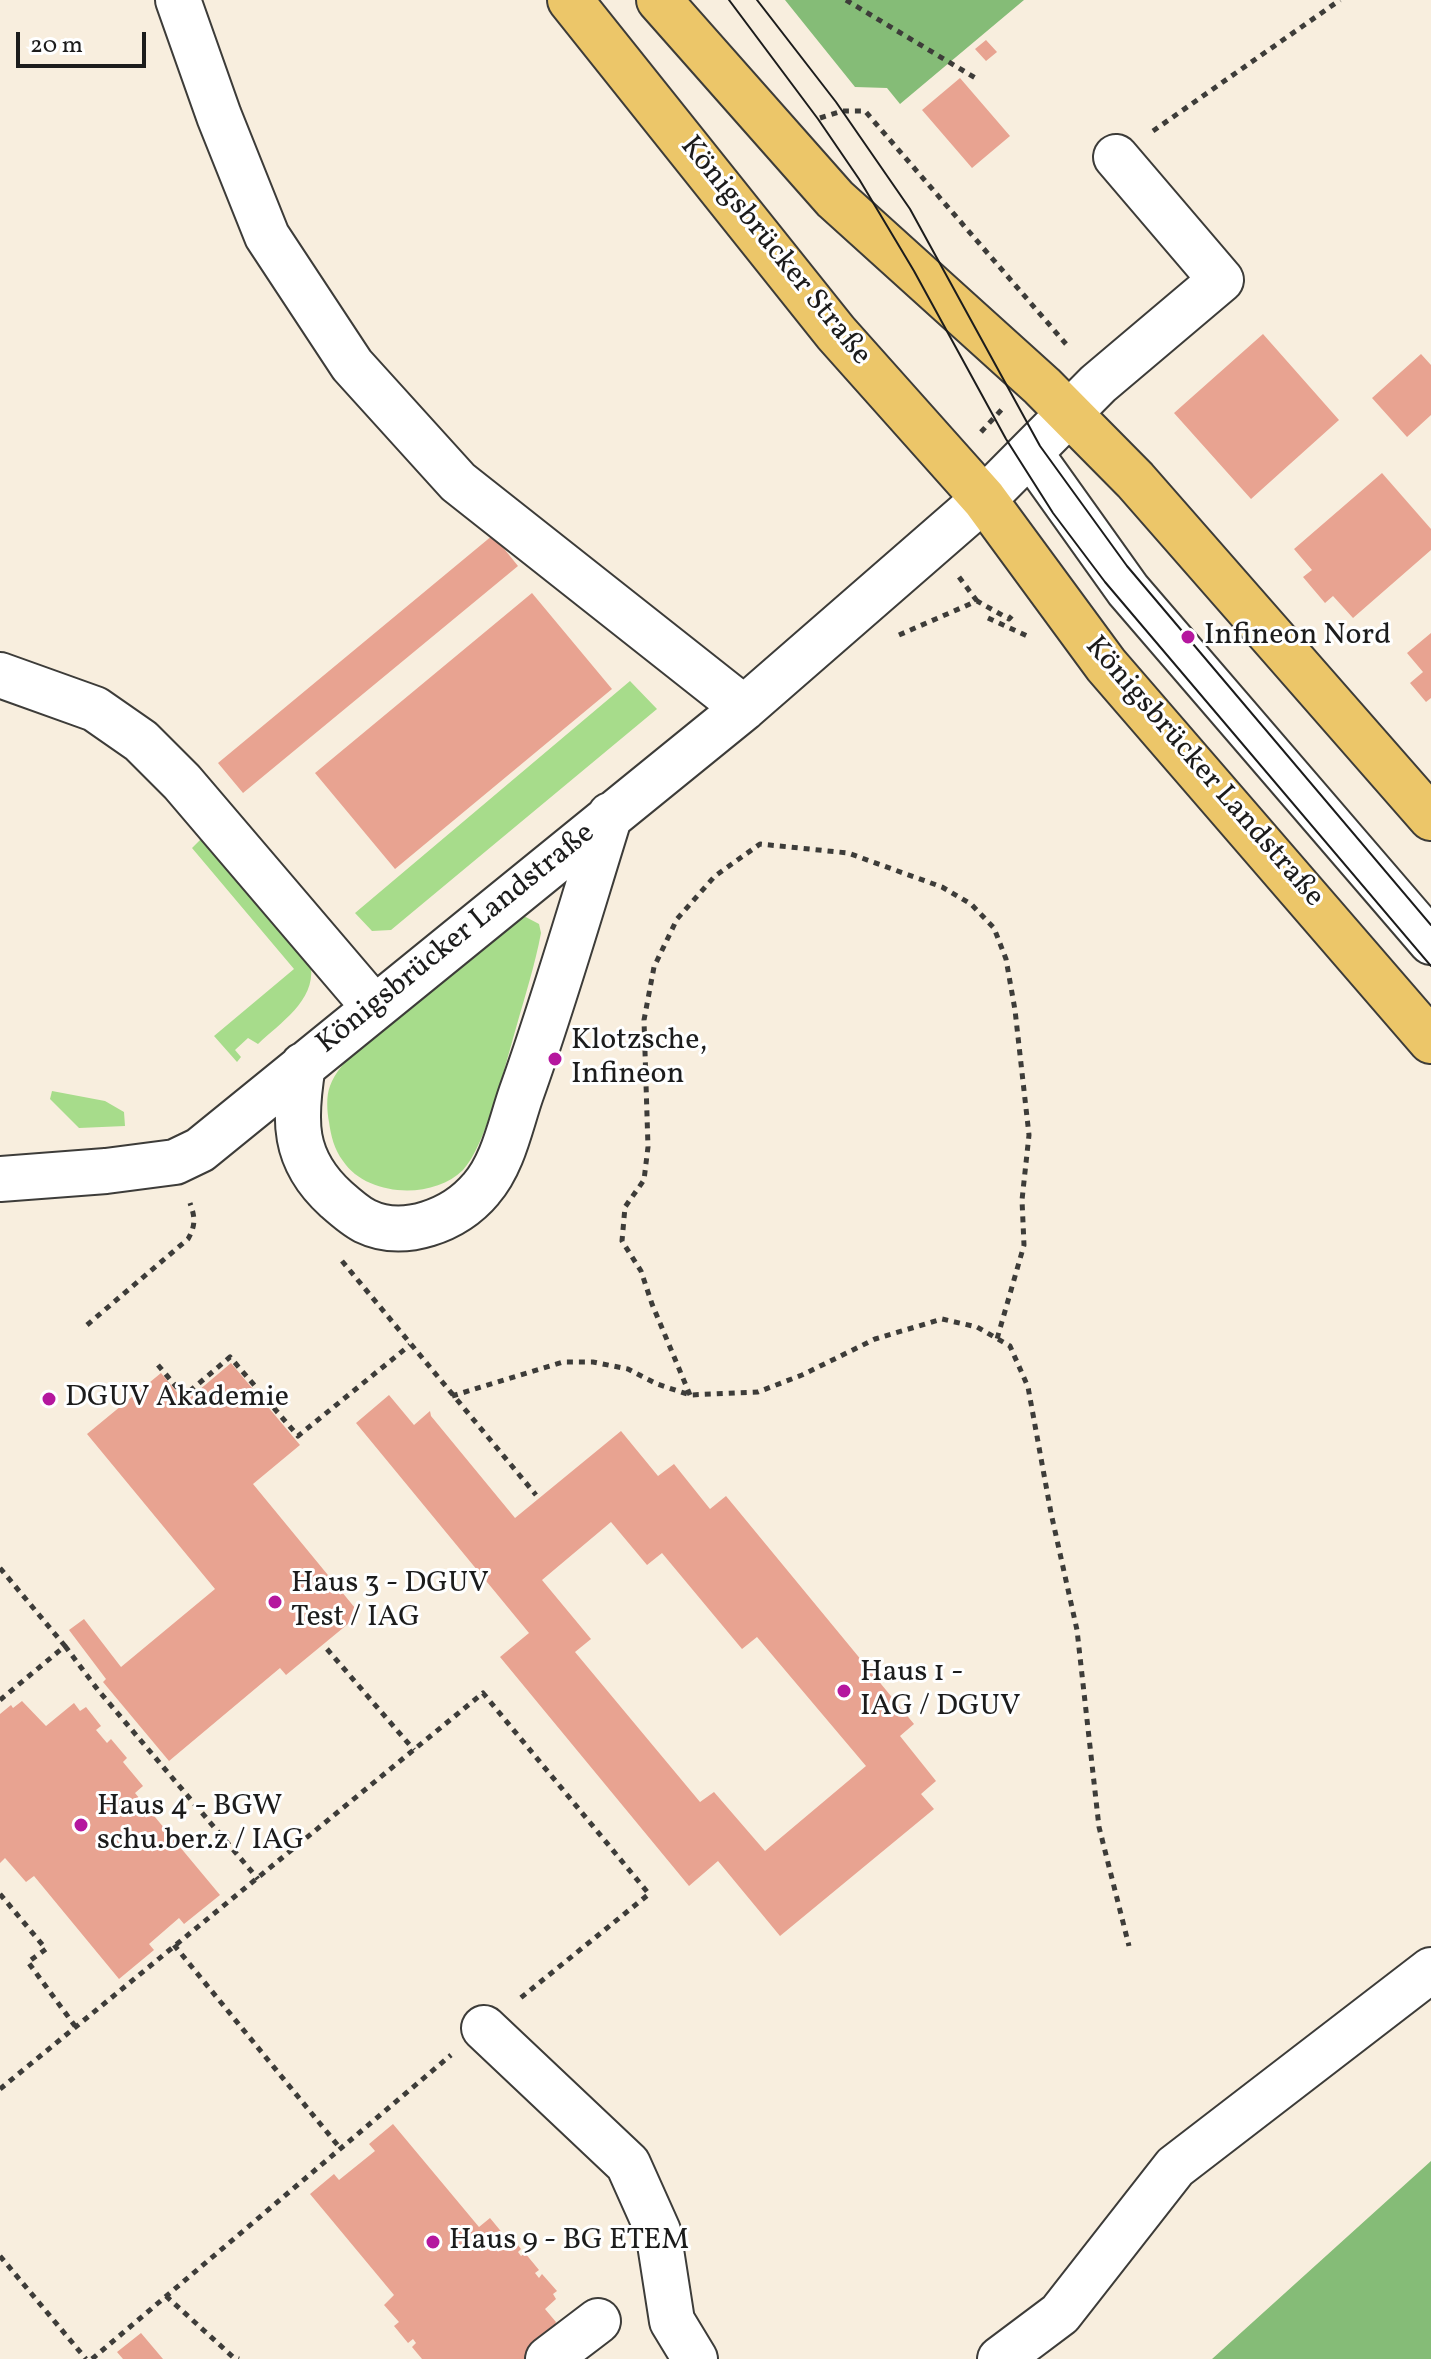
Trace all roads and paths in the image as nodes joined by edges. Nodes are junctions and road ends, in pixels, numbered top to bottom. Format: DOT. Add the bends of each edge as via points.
graph roads {
  1 [pos="178,0"];
  2 [pos="570,0"];
  3 [pos="659,0"];
  4 [pos="846,0"];
  5 [pos="1340,0"];
  6 [pos="977,79"];
  7 [pos="778,135"];
  8 [pos="1116,157"];
  9 [pos="1084,400"];
  10 [pos="1031,454"];
  11 [pos="984,499"];
  12 [pos="988,618"];
  13 [pos="1009,619"];
  14 [pos="1028,636"];
  15 [pos="890,637"];
  16 [pos="0,675"];
  17 [pos="744,708"];
  18 [pos="610,815"];
  19 [pos="1431,818"];
  20 [pos="1431,942"];
  21 [pos="374,1007"];
  22 [pos="1431,1041"];
  23 [pos="303,1065"];
  24 [pos="175,1162"];
  25 [pos="0,1179"];
  26 [pos="342,1261"];
  27 [pos="87,1325"];
  28 [pos="997,1339"];
  29 [pos="410,1345"];
  30 [pos="158,1365"];
  31 [pos="690,1395"];
  32 [pos="452,1396"];
  33 [pos="536,1495"];
  34 [pos="0,1568"];
  35 [pos="65,1646"];
  36 [pos="327,1649"];
  37 [pos="0,1700"];
  38 [pos="414,1750"];
  39 [pos="258,1879"];
  40 [pos="0,1894"];
  41 [pos="174,1945"];
  42 [pos="1129,1946"];
  43 [pos="1431,1970"];
  44 [pos="75,2026"];
  45 [pos="484,2028"];
  46 [pos="0,2089"];
  47 [pos="340,2148"];
  48 [pos="0,2256"];
  49 [pos="166,2296"];
  50 [pos="598,2321"];
  51 [pos="89,2359"];
  52 [pos="239,2359"];
  53 [pos="548,2359"];
  54 [pos="695,2359"];
  55 [pos="1000,2359"];
  1 -- 17 [label="street" via="267,236 352,365 458,482"];
  2 -- 11 [label="main road, Königsbrücker Straße" via="836,333"];
  3 -- 7 [label="main road"];
  4 -- 6 [label="path"];
  5 -- 8 [label="path"];
  7 -- 9 [label="main road" via="835,199 969,318"];
  7 -- 9 [label="path" via="842,111 865,111"];
  8 -- 9 [label="street, Königsbrücker Landstraße" via="1221,280"];
  9 -- 10 [label="street, Königsbrücker Landstraße"];
  9 -- 19 [label="main road" via="1155,502"];
  10 -- 11 [label="street, Königsbrücker Landstraße"];
  10 -- 20 [label="street" via="1128,590"];
  11 -- 17 [label="street, Königsbrücker Landstraße"];
  11 -- 22 [label="main road, Königsbrücker Landstraße" via="1106,665"];
  12 -- 14 [label="path"];
  13 -- 15 [label="path" via="977,601"];
  16 -- 21 [label="street" via="95,709 141,741"];
  17 -- 18 [label="street, Königsbrücker Landstraße"];
  18 -- 21 [label="street, Königsbrücker Landstraße"];
  18 -- 23 [label="street, Königsbrücker Landstraße" via="496,1167 468,1203 429,1224 408,1228 366,1222 348,1209 323,1187 302,1149 296,1108"];
  21 -- 23 [label="street, Königsbrücker Landstraße"];
  23 -- 24 [label="street, Königsbrücker Landstraße" via="227,1130"];
  24 -- 25 [label="street, Königsbrücker Landstraße"];
  24 -- 27 [label="path" via="195,1217 188,1239"];
  26 -- 29 [label="path"];
  28 -- 31 [label="path" via="977,1327 942,1319 875,1339 758,1392"];
  28 -- 31 [label="path" via="1024,1245 1022,1200 1029,1135 1015,1010 994,928 971,904 942,887 848,853 760,844 715,876 677,919 654,967 644,1020 648,1147 644,1180 625,1207 622,1241 641,1271"];
  28 -- 42 [label="path" via="1010,1346 1028,1387 1077,1630 1099,1827"];
  29 -- 30 [label="path" via="298,1436 230,1357 184,1396"];
  29 -- 32 [label="path"];
  31 -- 32 [label="path" via="628,1369 563,1362"];
  32 -- 33 [label="path"];
  34 -- 35 [label="path"];
  35 -- 37 [label="path"];
  35 -- 39 [label="path"];
  36 -- 38 [label="path"];
  38 -- 39 [label="path"];
  38 -- 45 [label="path" via="483,1693 649,1894"];
  39 -- 41 [label="path"];
  40 -- 44 [label="path" via="46,1949 28,1962"];
  41 -- 44 [label="path"];
  41 -- 47 [label="path"];
  43 -- 55 [label="street" via="1175,2167 1060,2314"];
  44 -- 46 [label="path"];
  45 -- 47 [label="path"];
  45 -- 54 [label="street" via="628,2164 658,2231 672,2321"];
  47 -- 49 [label="path"];
  48 -- 51 [label="path"];
  49 -- 51 [label="path"];
  49 -- 52 [label="path"];
  50 -- 53 [label="street"];
}
